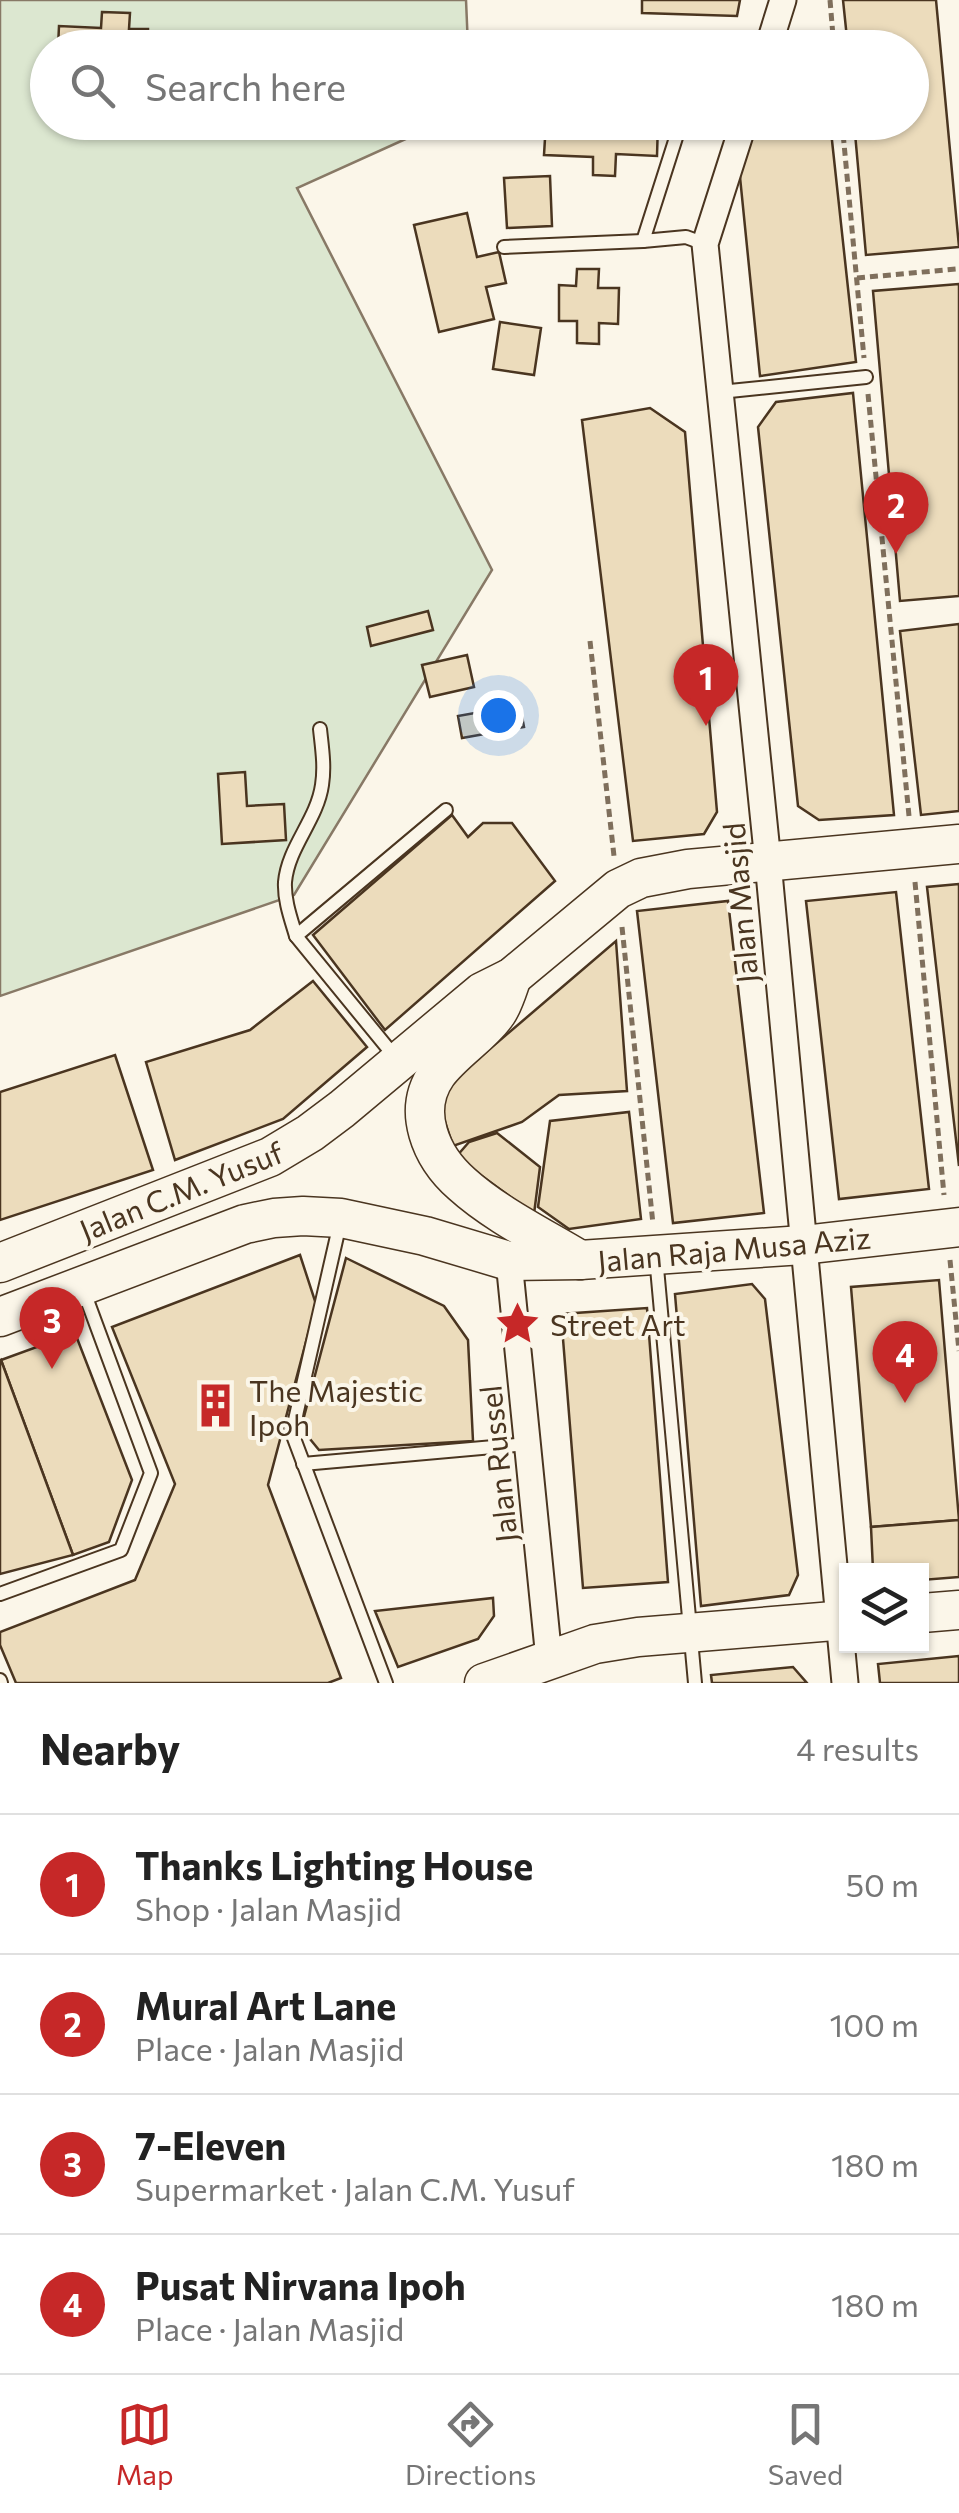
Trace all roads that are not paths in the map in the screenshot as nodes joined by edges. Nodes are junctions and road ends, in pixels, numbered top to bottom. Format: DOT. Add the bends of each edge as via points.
graph roads {
  1 [pos="783,0"];
  2 [pos="774,30"];
  3 [pos="675,140"];
  4 [pos="738,140"];
  5 [pos="643,242"];
  6 [pos="705,244"];
  7 [pos="504,247"];
  8 [pos="866,377"];
  9 [pos="720,392"];
  10 [pos="320,729"];
  11 [pos="446,810"];
  12 [pos="959,844"];
  13 [pos="768,862"];
  14 [pos="296,936"];
  15 [pos="512,977"];
  16 [pos="400,1062"];
  17 [pos="341,1218"];
  18 [pos="953,1227"];
  19 [pos="803,1246"];
  20 [pos="656,1256"];
  21 [pos="1,1259"];
  22 [pos="580,1260"];
  23 [pos="509,1261"];
  24 [pos="82,1286"];
  25 [pos="0,1317"];
  26 [pos="528,1444"];
  27 [pos="303,1464"];
  28 [pos="839,1583"];
  29 [pos="0,1594"];
  30 [pos="959,1610"];
  31 [pos="929,1612"];
  32 [pos="839,1620"];
  33 [pos="691,1633"];
  34 [pos="844,1653"];
  35 [pos="549,1659"];
  36 [pos="502,1680"];
  37 [pos="386,1683"];
  38 [pos="696,1683"];
  39 [pos="845,1683"];
  1 -- 2 [label="street"];
  3 -- 5 [label="lane"];
  4 -- 6 [label="street, Jalan Masjid"];
  5 -- 6 [label="lane" via="686,238"];
  5 -- 7 [label="lane"];
  6 -- 9 [label="street, Jalan Masjid"];
  8 -- 9 [label="lane"];
  9 -- 13 [label="street, Jalan Masjid"];
  10 -- 14 [label="lane" via="322,788 285,882"];
  11 -- 14 [label="lane"];
  12 -- 13 [label="main road"];
  13 -- 15 [label="main road" via="641,878 618,889"];
  13 -- 19 [label="street, Jalan Masjid"];
  14 -- 16 [label="lane"];
  15 -- 16 [label="main road, Jalan C.M. Yusuf" via="482,992"];
  15 -- 22 [label="main road" via="497,1013 435,1077 424,1103 427,1131 438,1157 462,1184"];
  16 -- 21 [label="main road, Jalan C.M. Yusuf" via="310,1134 270,1157"];
  17 -- 23 [label="main road, Jalan C.M. Yusuf"];
  17 -- 24 [label="main road, Jalan C.M. Yusuf" via="244,1224"];
  17 -- 27 [label="lane" via="292,1434"];
  18 -- 19 [label="main road, Jalan Raja Musa Aziz"];
  19 -- 20 [label="main road, Jalan Raja Musa Aziz"];
  19 -- 28 [label="street, Jalan Masjid"];
  20 -- 22 [label="main road, Jalan Raja Musa Aziz"];
  20 -- 33 [label="lane"];
  22 -- 23 [label="main road, Jalan Raja Musa Aziz"];
  23 -- 26 [label="street, Jalan Russel"];
  24 -- 25 [label="main road, Jalan C.M. Yusuf"];
  24 -- 29 [label="lane" via="150,1473 120,1550"];
  26 -- 27 [label="lane"];
  26 -- 35 [label="street, Jalan Russel"];
  27 -- 37 [label="lane"];
  30 -- 31 [label="main road"];
  32 -- 33 [label="main road"];
  33 -- 35 [label="main road" via="595,1644"];
  33 -- 38 [label="lane"];
  34 -- 39 [label="street, Jalan Masjid"];
  35 -- 36 [label="main road"];
}
